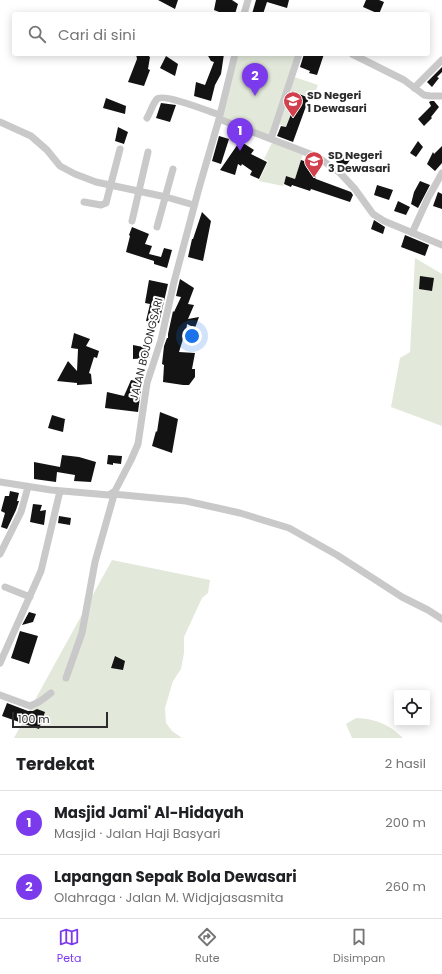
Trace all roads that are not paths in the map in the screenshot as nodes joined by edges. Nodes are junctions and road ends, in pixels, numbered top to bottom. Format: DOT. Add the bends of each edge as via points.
graph roads {
  1 [pos="248,0"];
  2 [pos="245,12"];
  3 [pos="234,56"];
  4 [pos="298,56"];
  5 [pos="356,56"];
  6 [pos="442,60"];
  7 [pos="414,88"];
  8 [pos="442,96"];
  9 [pos="219,117"];
  10 [pos="147,118"];
  11 [pos="0,122"];
  12 [pos="271,139"];
  13 [pos="120,149"];
  14 [pos="148,152"];
  15 [pos="173,169"];
  16 [pos="442,172"];
  17 [pos="111,185"];
  18 [pos="139,191"];
  19 [pos="166,197"];
  20 [pos="84,202"];
  21 [pos="194,205"];
  22 [pos="132,221"];
  23 [pos="157,227"];
  24 [pos="412,233"];
  25 [pos="442,245"];
  26 [pos="0,482"];
  27 [pos="28,487"];
  28 [pos="60,491"];
  29 [pos="113,494"];
  30 [pos="0,554"];
  31 [pos="5,587"];
  32 [pos="30,597"];
  33 [pos="442,619"];
  34 [pos="0,662"];
  35 [pos="66,678"];
  36 [pos="51,693"];
  37 [pos="0,695"];
  1 -- 2 [label="street"];
  3 -- 9 [label="street, JALAN BOJONGSARI"];
  4 -- 12 [label="street"];
  5 -- 7 [label="street"];
  6 -- 7 [label="street"];
  7 -- 8 [label="street" via="427,96"];
  9 -- 10 [label="street" via="162,97 156,100"];
  9 -- 12 [label="street"];
  9 -- 21 [label="street, JALAN BOJONGSARI"];
  11 -- 17 [label="street" via="31,136 66,170"];
  12 -- 24 [label="street" via="313,155 333,167 349,181 376,216"];
  13 -- 17 [label="street"];
  14 -- 18 [label="street"];
  15 -- 19 [label="street"];
  16 -- 24 [label="street"];
  17 -- 18 [label="street"];
  17 -- 20 [label="street" via="105,204"];
  18 -- 19 [label="street"];
  18 -- 22 [label="street"];
  19 -- 21 [label="street"];
  19 -- 23 [label="street"];
  21 -- 29 [label="street, JALAN BOJONGSARI" via="161,340 147,383 138,444"];
  24 -- 25 [label="street"];
  26 -- 27 [label="street"];
  27 -- 28 [label="street"];
  27 -- 30 [label="street" via="21,512"];
  28 -- 29 [label="street"];
  28 -- 32 [label="street" via="45,557"];
  29 -- 33 [label="street" via="186,501 240,513 289,528"];
  29 -- 35 [label="street, JALAN BOJONGSARI" via="95,562 82,633"];
  31 -- 32 [label="street"];
  32 -- 34 [label="street"];
  36 -- 37 [label="street" via="30,706"];
}
